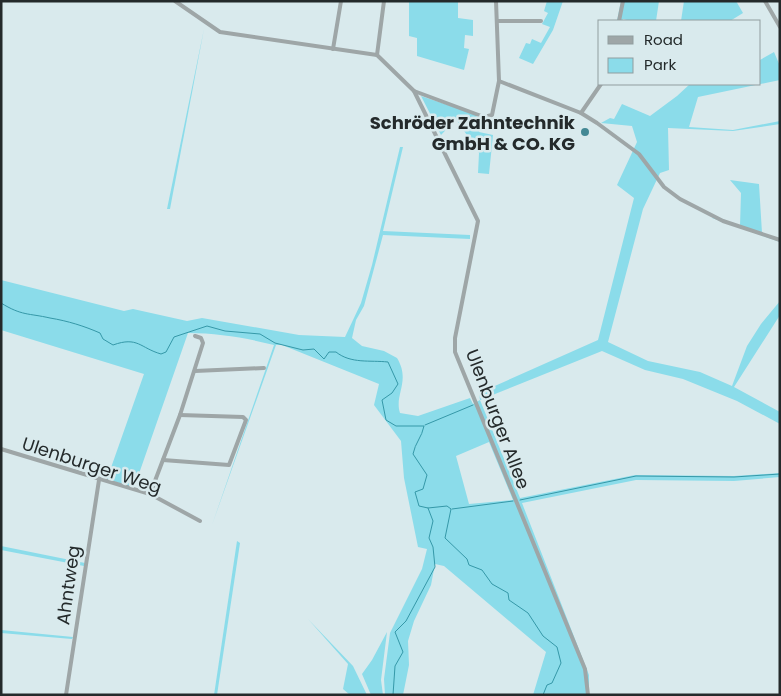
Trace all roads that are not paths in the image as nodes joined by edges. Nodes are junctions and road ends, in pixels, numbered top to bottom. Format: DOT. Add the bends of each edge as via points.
graph roads {
  1 [pos="175,1"];
  2 [pos="341,1"];
  3 [pos="384,1"];
  4 [pos="496,1"];
  5 [pos="623,1"];
  6 [pos="765,1"];
  7 [pos="619,20"];
  8 [pos="497,21"];
  9 [pos="542,21"];
  10 [pos="780,27"];
  11 [pos="333,49"];
  12 [pos="377,55"];
  13 [pos="499,81"];
  14 [pos="600,85"];
  15 [pos="414,92"];
  16 [pos="581,113"];
  17 [pos="780,240"];
  18 [pos="195,336"];
  19 [pos="264,368"];
  20 [pos="195,370"];
  21 [pos="180,416"];
  22 [pos="1,449"];
  23 [pos="163,460"];
  24 [pos="99,480"];
  25 [pos="150,494"];
  26 [pos="200,521"];
  27 [pos="66,695"];
  28 [pos="588,695"];
  1 -- 11 [label="street" via="220,32"];
  2 -- 11 [label="street"];
  3 -- 12 [label="street"];
  4 -- 8 [label="street"];
  5 -- 7 [label="street"];
  6 -- 10 [label="street"];
  8 -- 9 [label="street"];
  8 -- 13 [label="street"];
  11 -- 12 [label="street"];
  12 -- 15 [label="street, Ulenburger Allee"];
  13 -- 15 [label="street" via="494,112 489,116"];
  13 -- 16 [label="street"];
  14 -- 16 [label="street"];
  15 -- 28 [label="street, Ulenburger Allee" via="478,221 455,352 585,669"];
  16 -- 17 [label="street" via="639,154 664,187 680,199 723,221"];
  18 -- 20 [label="street" via="203,343"];
  19 -- 20 [label="street"];
  20 -- 21 [label="street"];
  21 -- 23 [label="street"];
  21 -- 23 [label="street" via="245,418 230,465"];
  22 -- 24 [label="street, Ulenburger Weg"];
  23 -- 25 [label="street"];
  24 -- 25 [label="street, Ulenburger Weg"];
  24 -- 27 [label="street, Ahntweg"];
  25 -- 26 [label="street, Ulenburger Weg"];
}
